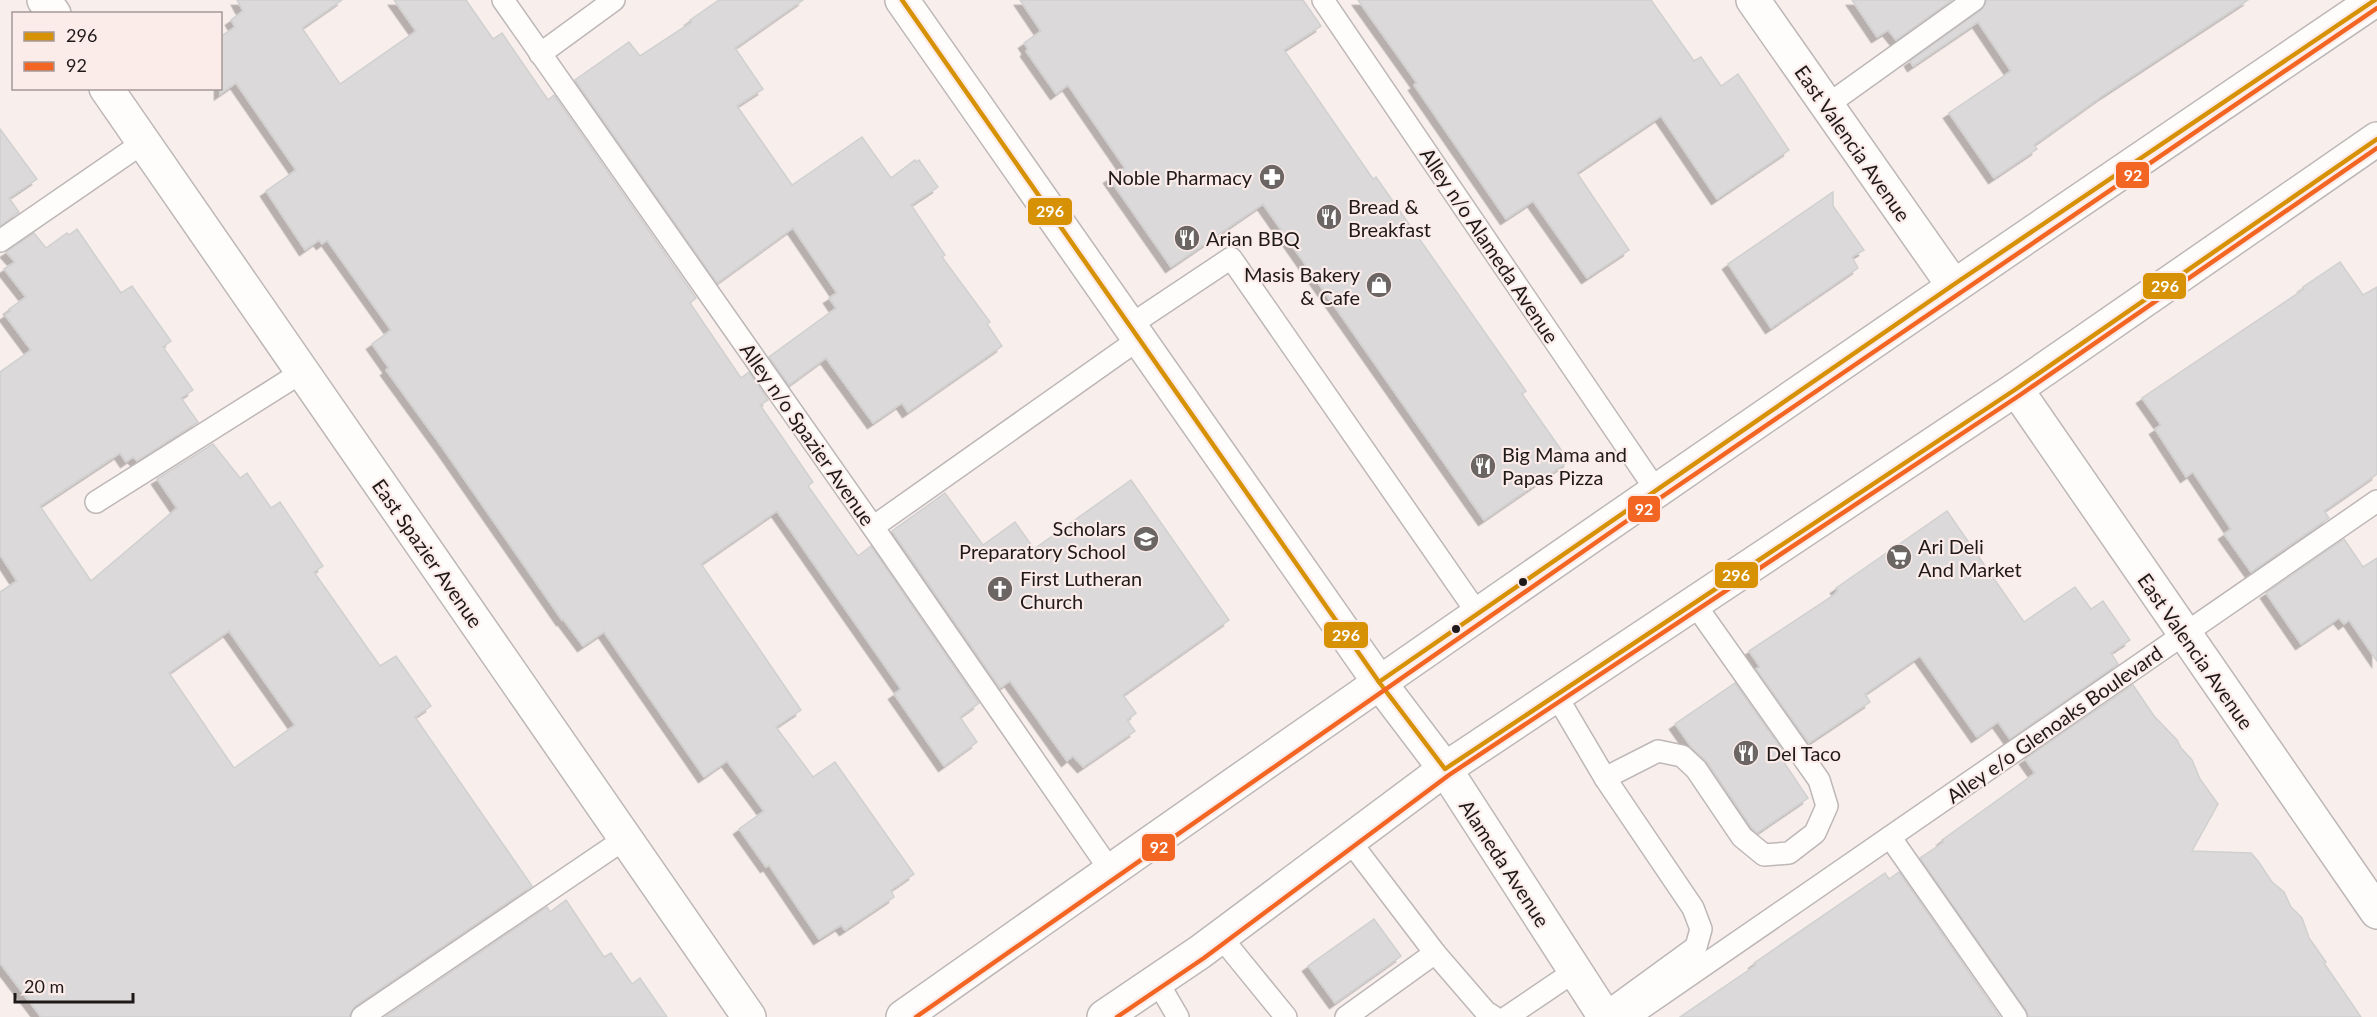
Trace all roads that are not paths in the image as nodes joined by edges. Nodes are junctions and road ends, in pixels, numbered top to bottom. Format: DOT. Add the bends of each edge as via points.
graph roads {
  1 [pos="503,0"];
  2 [pos="614,0"];
  3 [pos="902,0"];
  4 [pos="1323,0"];
  5 [pos="1753,0"];
  6 [pos="1974,0"];
  7 [pos="2375,0"];
  8 [pos="540,54"];
  9 [pos="107,90"];
  10 [pos="1826,106"];
  11 [pos="2377,139"];
  12 [pos="144,142"];
  13 [pos="0,242"];
  14 [pos="1953,285"];
  15 [pos="1134,332"];
  16 [pos="302,372"];
  17 [pos="2016,389"];
  18 [pos="1656,490"];
  19 [pos="2377,501"];
  20 [pos="96,502"];
  21 [pos="873,526"];
  22 [pos="1694,603"];
  23 [pos="1478,614"];
  24 [pos="2185,634"];
  25 [pos="1379,682"];
  26 [pos="1556,695"];
  27 [pos="1445,769"];
  28 [pos="1605,778"];
  29 [pos="626,838"];
  30 [pos="1349,840"];
  31 [pos="1885,841"];
  32 [pos="1110,870"];
  33 [pos="2377,912"];
  34 [pos="1221,936"];
  35 [pos="1435,953"];
  36 [pos="1575,971"];
  37 [pos="1157,981"];
  38 [pos="1613,1016"];
  39 [pos="362,1017"];
  40 [pos="749,1017"];
  41 [pos="903,1017"];
  42 [pos="1104,1017"];
  43 [pos="1178,1017"];
  44 [pos="1286,1017"];
  45 [pos="1346,1017"];
  46 [pos="1494,1017"];
  47 [pos="1507,1017"];
  48 [pos="2016,1017"];
  1 -- 8 [label="lane, Alley n/o Spazier Avenue"];
  2 -- 8 [label="lane"];
  3 -- 15 [label="main road, Alameda Avenue"];
  4 -- 18 [label="lane, Alley n/o Alameda Avenue"];
  5 -- 10 [label="main road, East Valencia Avenue"];
  6 -- 10 [label="lane"];
  7 -- 14 [label="main road"];
  8 -- 21 [label="lane, Alley n/o Spazier Avenue"];
  9 -- 12 [label="main road, East Spazier Avenue"];
  10 -- 14 [label="main road, East Valencia Avenue"];
  11 -- 17 [label="main road"];
  12 -- 13 [label="lane"];
  12 -- 16 [label="main road, East Spazier Avenue"];
  14 -- 18 [label="main road"];
  15 -- 21 [label="lane"];
  15 -- 23 [label="lane" via="1232,258"];
  15 -- 25 [label="main road, Alameda Avenue"];
  16 -- 20 [label="lane"];
  16 -- 29 [label="main road, East Spazier Avenue"];
  17 -- 22 [label="main road"];
  17 -- 24 [label="main road, East Valencia Avenue"];
  18 -- 23 [label="main road"];
  19 -- 24 [label="lane, Alley e/o Glenoaks Boulevard"];
  21 -- 32 [label="lane, Alley n/o Spazier Avenue"];
  22 -- 26 [label="main road"];
  22 -- 28 [label="lane" via="1819,780 1827,806 1815,833 1789,853 1764,855 1742,837 1696,769 1682,756 1658,751"];
  23 -- 25 [label="main road"];
  24 -- 31 [label="lane, Alley e/o Glenoaks Boulevard"];
  24 -- 33 [label="main road, East Valencia Avenue"];
  25 -- 27 [label="main road, Alameda Avenue"];
  25 -- 32 [label="main road"];
  26 -- 27 [label="main road"];
  26 -- 28 [label="lane"];
  27 -- 30 [label="main road"];
  27 -- 36 [label="main road, Alameda Avenue"];
  28 -- 38 [label="lane" via="1693,908 1701,929 1696,947"];
  29 -- 39 [label="lane"];
  29 -- 40 [label="main road, East Spazier Avenue"];
  30 -- 34 [label="main road"];
  30 -- 35 [label="lane"];
  31 -- 38 [label="lane, Alley e/o Glenoaks Boulevard"];
  31 -- 48 [label="lane"];
  32 -- 41 [label="main road"];
  34 -- 37 [label="main road"];
  34 -- 44 [label="lane"];
  35 -- 45 [label="lane"];
  35 -- 46 [label="lane"];
  36 -- 38 [label="main road, Alameda Avenue"];
  36 -- 47 [label="lane"];
  37 -- 42 [label="main road"];
  37 -- 43 [label="lane"];
}
